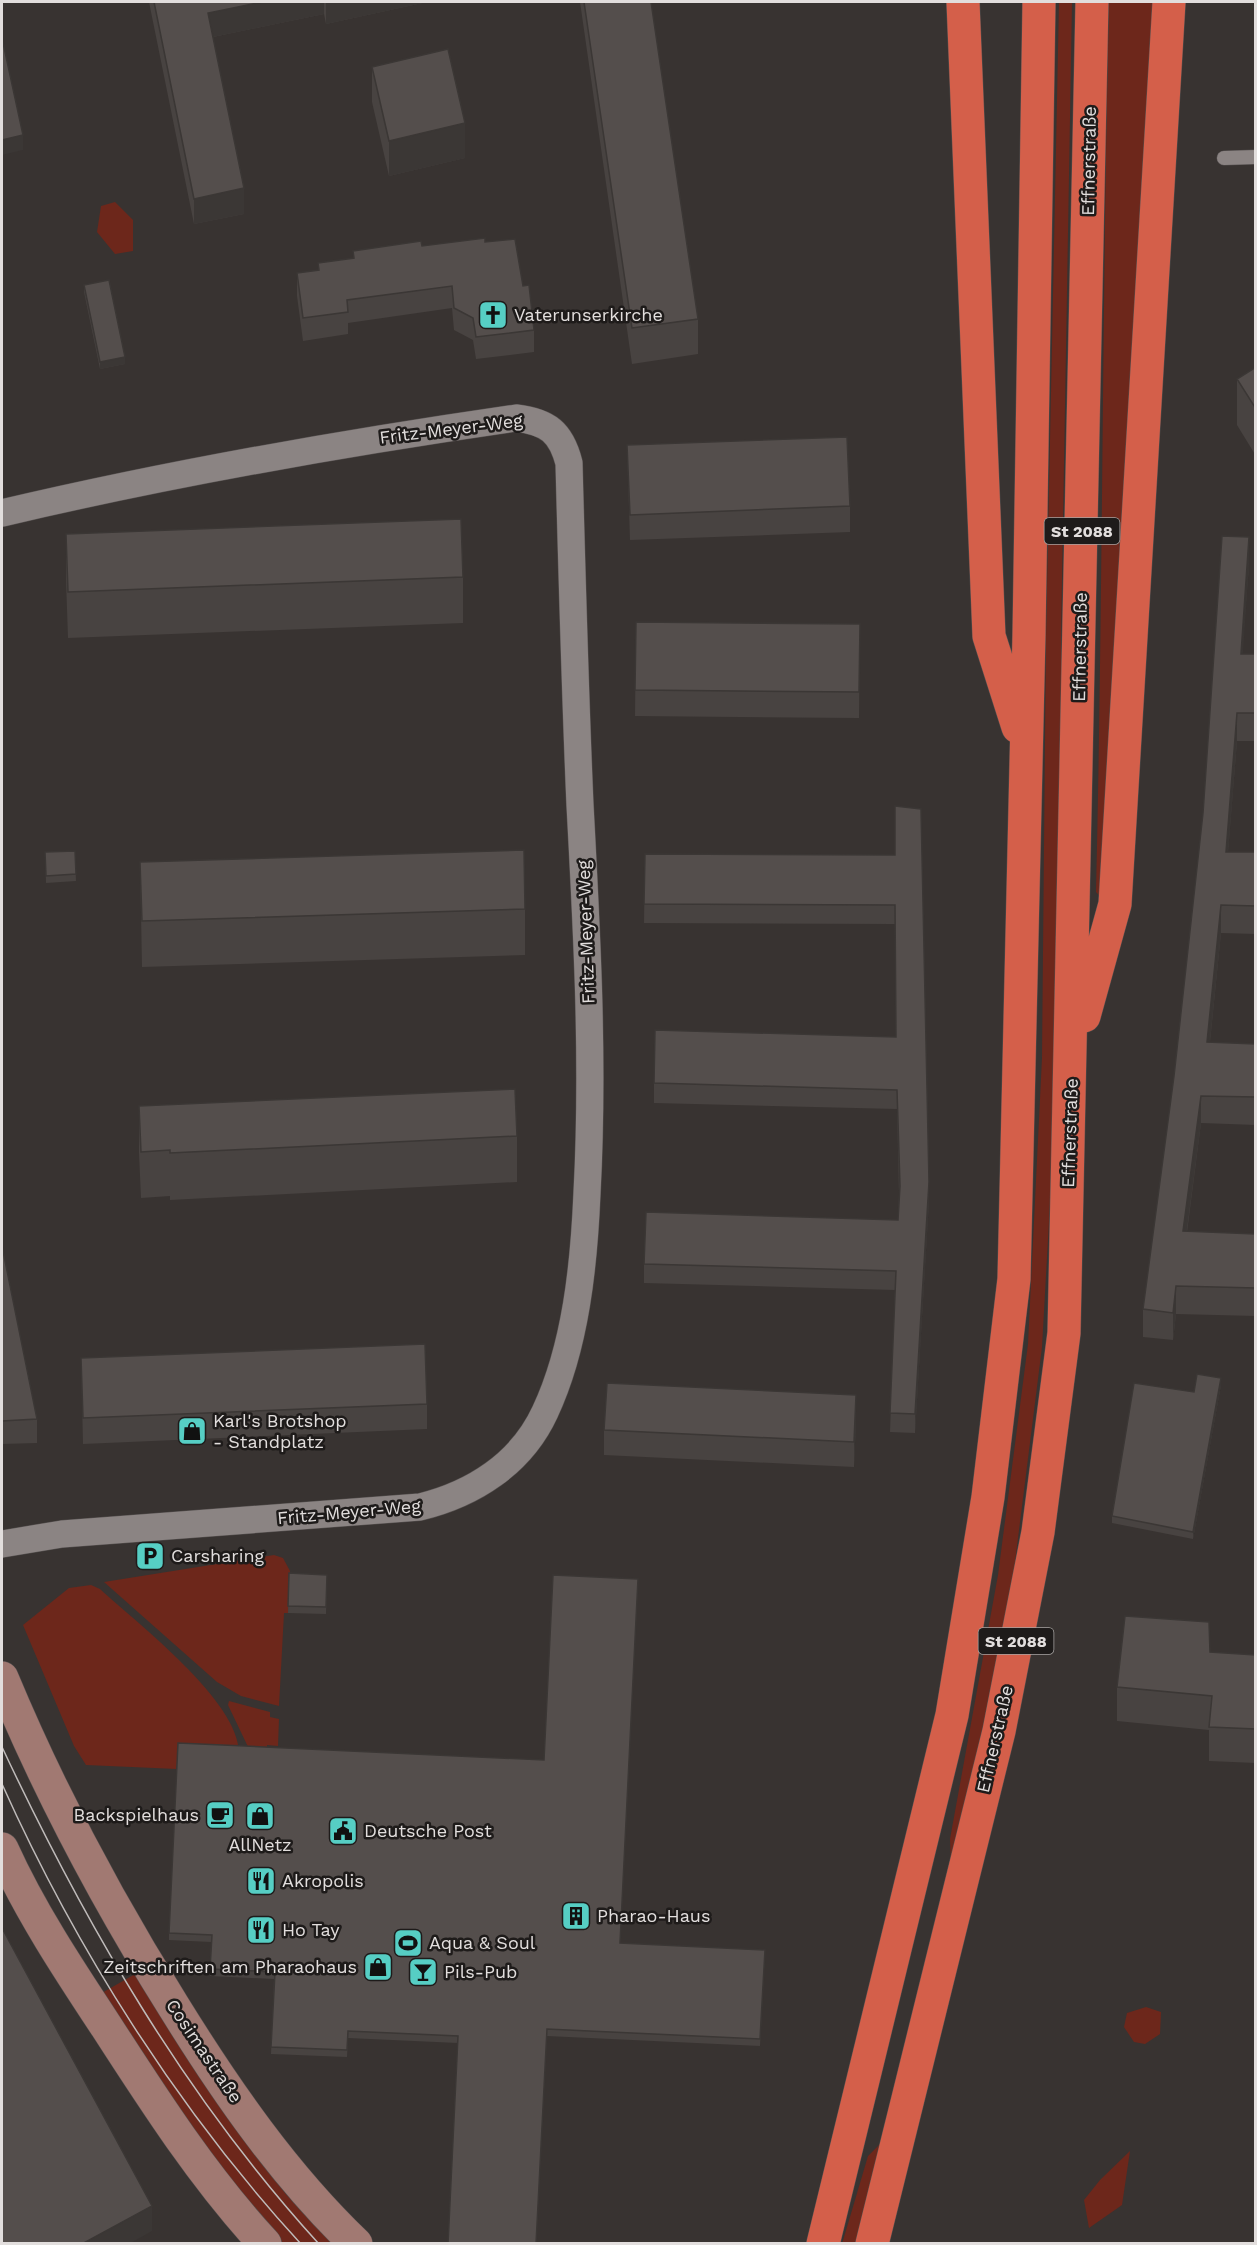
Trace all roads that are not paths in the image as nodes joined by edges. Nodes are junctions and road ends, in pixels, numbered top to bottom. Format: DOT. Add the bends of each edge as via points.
graph roads {
  1 [pos="963,2"];
  2 [pos="1038,2"];
  3 [pos="1092,2"];
  4 [pos="1169,2"];
  5 [pos="1256,157"];
  6 [pos="1224,158"];
  7 [pos="2,513"];
  8 [pos="1026,752"];
  9 [pos="1072,1061"];
  10 [pos="2,1544"];
  11 [pos="2,1678"];
  12 [pos="2,1850"];
  13 [pos="265,2244"];
  14 [pos="356,2244"];
  15 [pos="823,2244"];
  16 [pos="872,2244"];
  1 -- 8 [label="highway" via="989,636"];
  2 -- 8 [label="highway, St 2088"];
  3 -- 9 [label="highway, Effnerstraße / St 2088"];
  4 -- 9 [label="highway" via="1115,904"];
  5 -- 6 [label="lane"];
  7 -- 10 [label="street, Fritz-Meyer-Weg" via="170,476 383,437 516,418 537,420 556,433 569,463 591,1118 585,1247 560,1372 545,1413 514,1457 497,1473 469,1491 420,1507 62,1534"];
  8 -- 15 [label="highway, St 2088" via="1014,1279 988,1497 952,1715"];
  9 -- 16 [label="highway, Effnerstraße / St 2088" via="1064,1333 1038,1532 999,1731"];
  11 -- 14 [label="main road, Cosimastraße" via="24,1732 94,1871 212,2068 287,2168"];
  12 -- 13 [label="main road" via="66,1964 157,2106"];
}
